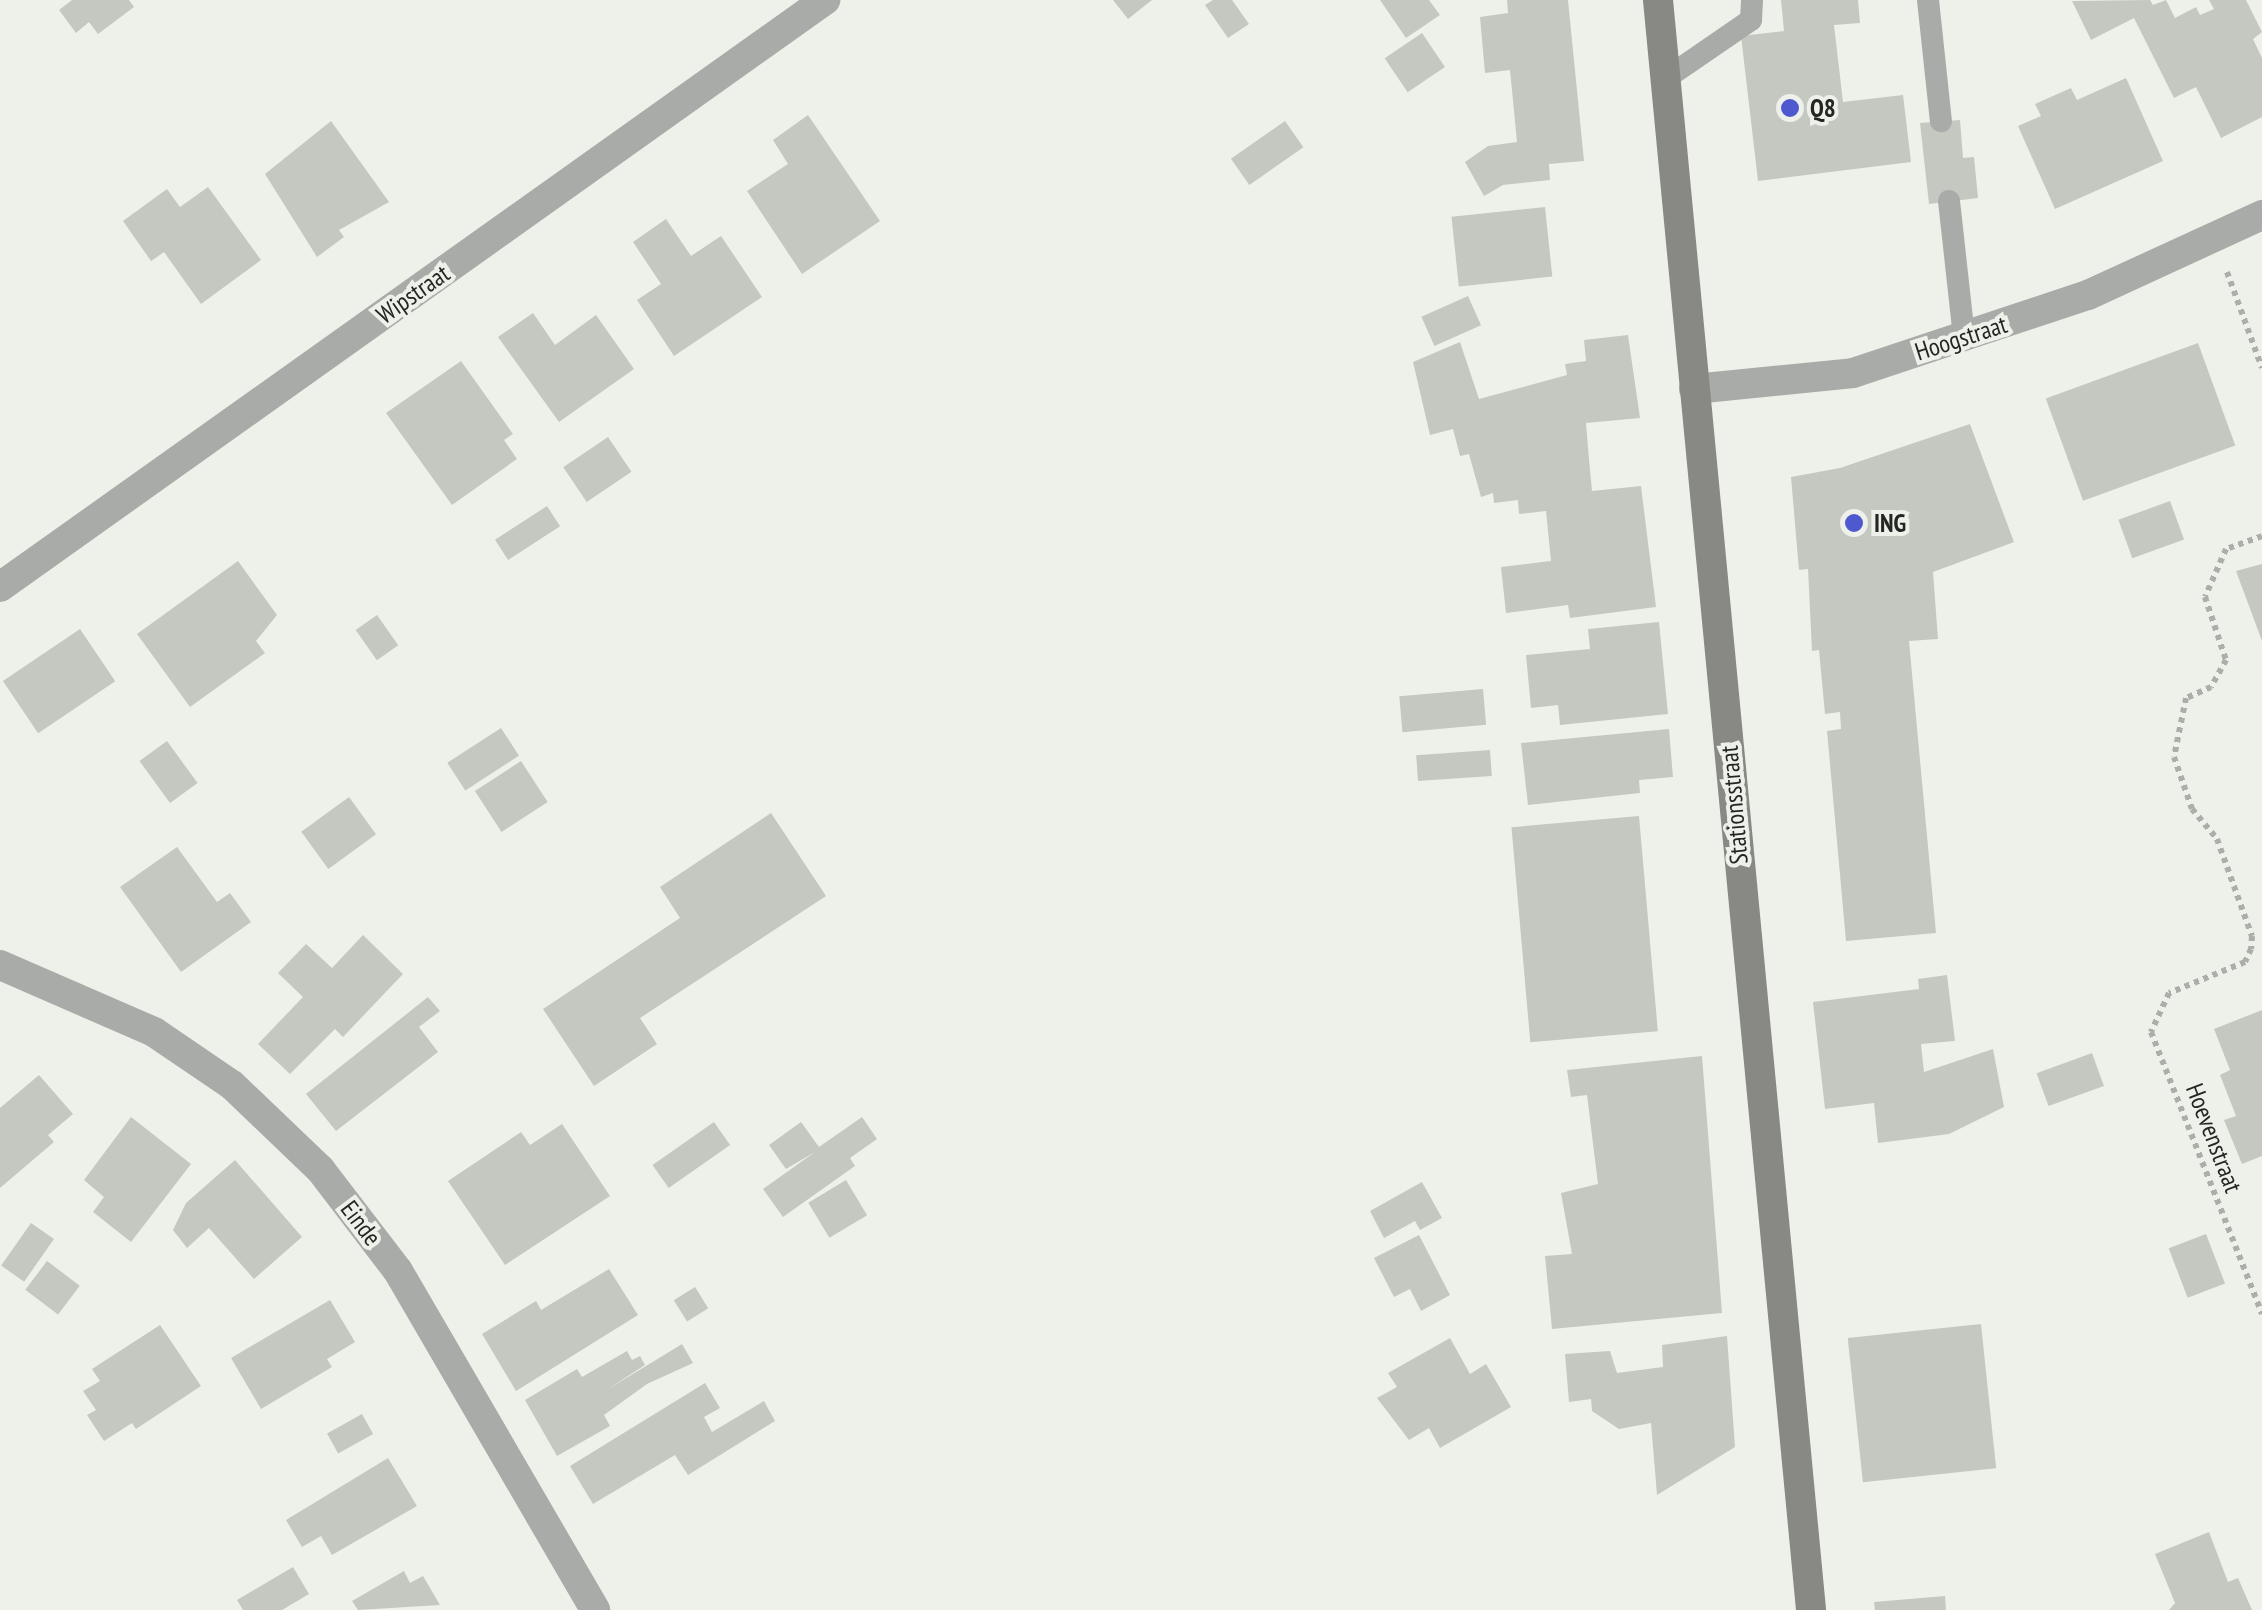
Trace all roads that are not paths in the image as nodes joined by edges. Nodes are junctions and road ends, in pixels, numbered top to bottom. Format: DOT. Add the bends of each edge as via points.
graph roads {
  1 [pos="825,0"];
  2 [pos="1658,0"];
  3 [pos="1752,0"];
  4 [pos="1928,0"];
  5 [pos="1665,79"];
  6 [pos="1940,121"];
  7 [pos="1949,201"];
  8 [pos="2262,215"];
  9 [pos="1964,337"];
  10 [pos="1694,389"];
  11 [pos="0,586"];
  12 [pos="0,965"];
  13 [pos="594,1610"];
  14 [pos="1811,1610"];
  1 -- 11 [label="street, Wipstraat"];
  2 -- 5 [label="main road, Stationsstraat"];
  3 -- 5 [label="lane" via="1751,20"];
  4 -- 6 [label="lane"];
  5 -- 10 [label="main road, Stationsstraat"];
  7 -- 9 [label="lane"];
  8 -- 9 [label="street, Hoogstraat" via="2088,294"];
  9 -- 10 [label="street, Hoogstraat" via="1853,372"];
  10 -- 14 [label="main road, Stationsstraat"];
  12 -- 13 [label="street, Einde" via="154,1032 232,1085 320,1169 398,1271"];
}
